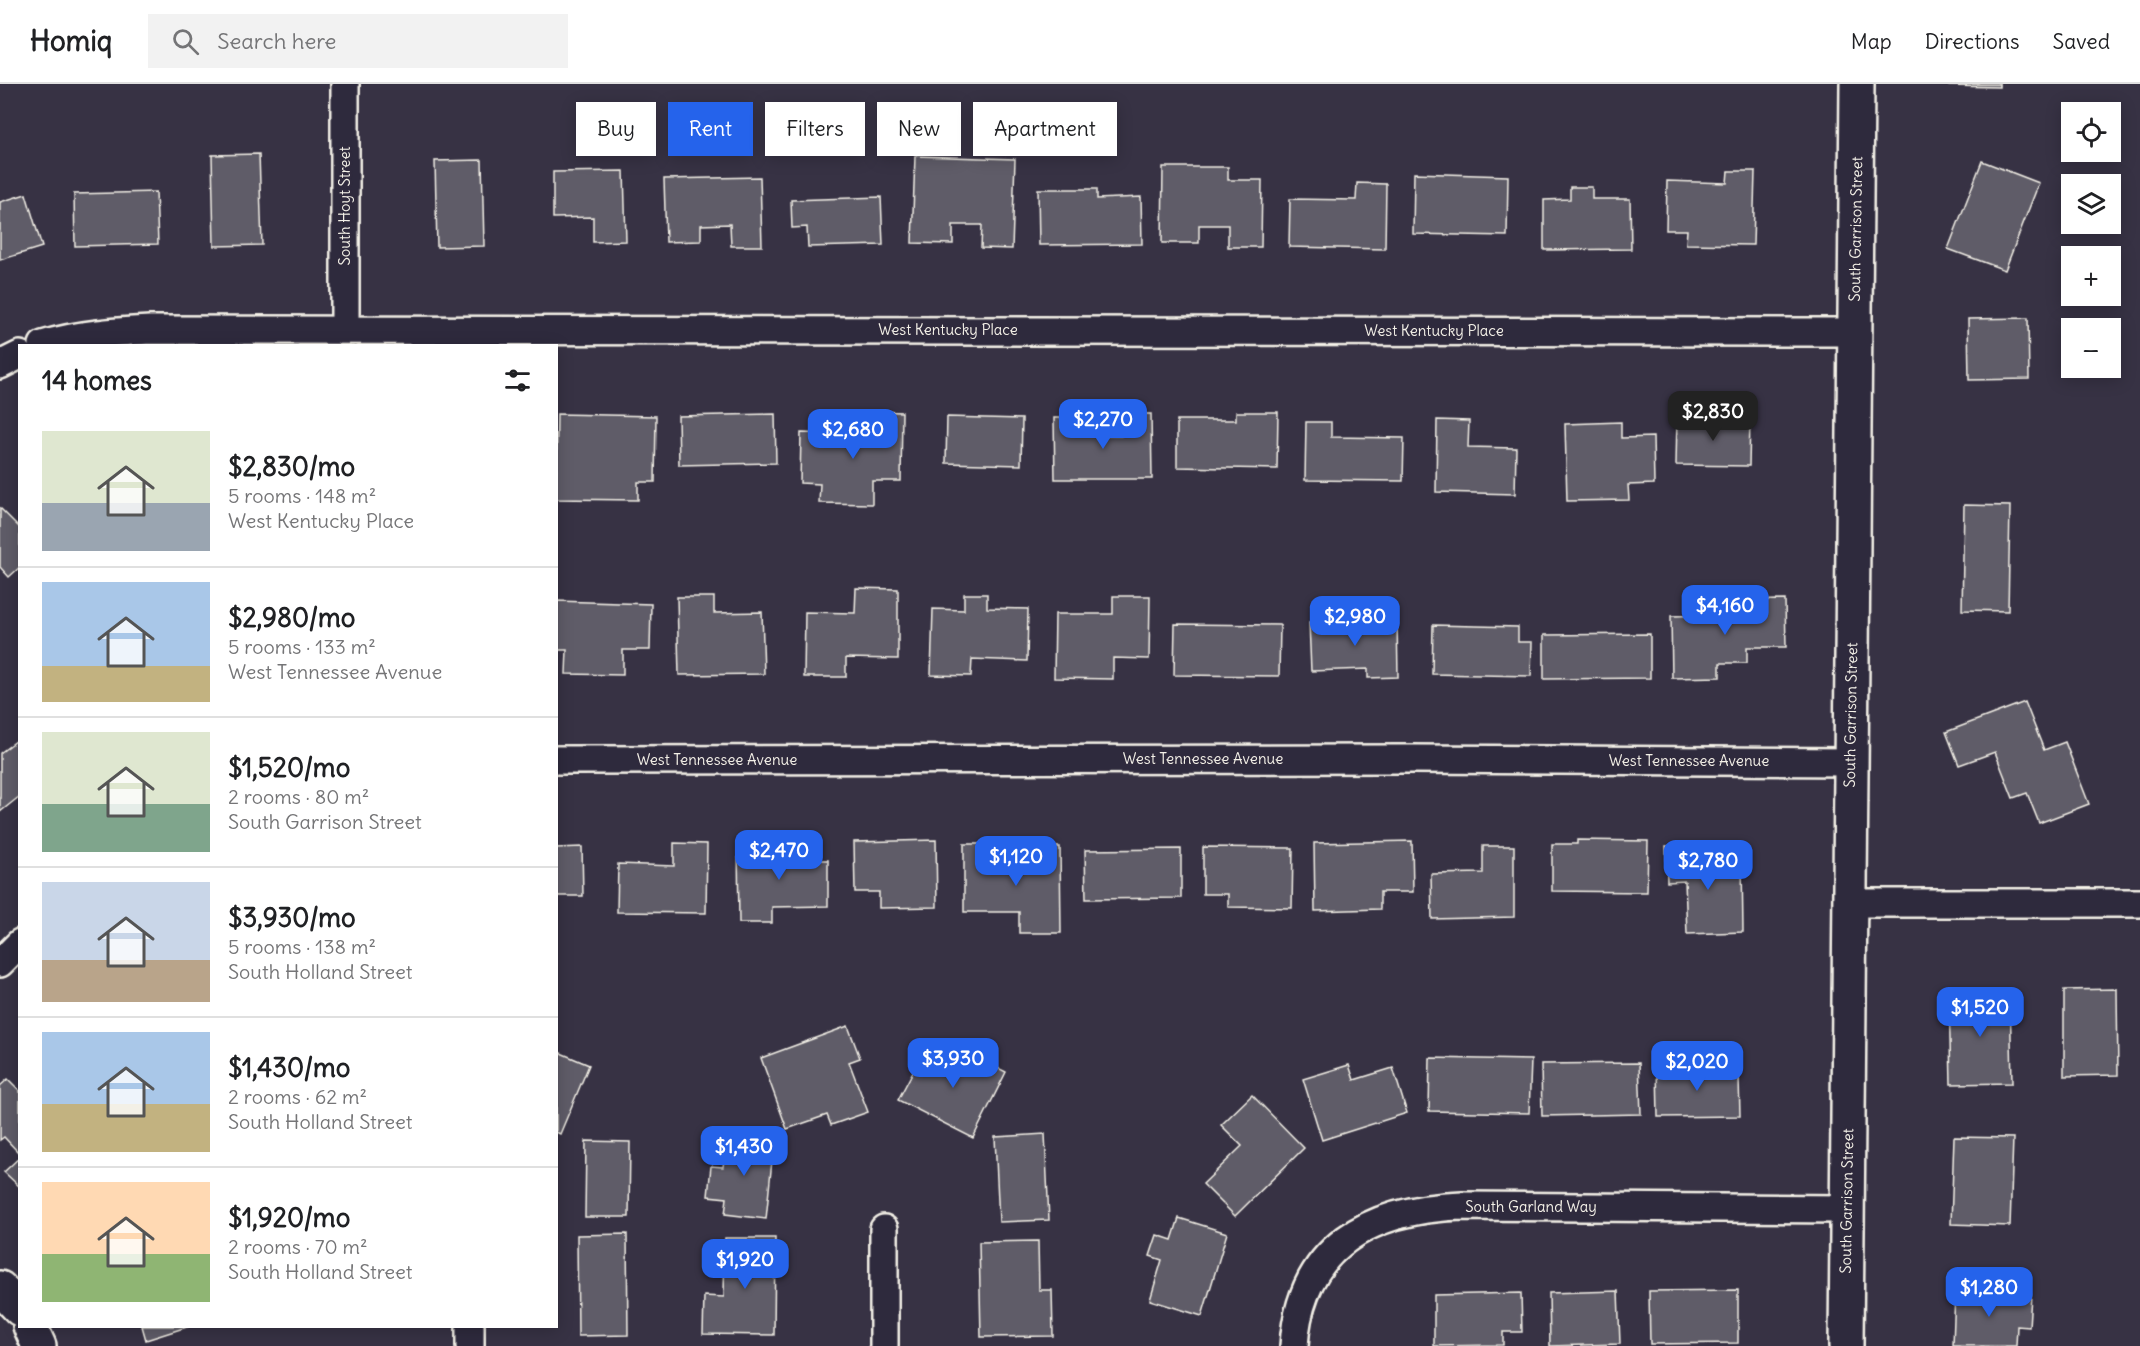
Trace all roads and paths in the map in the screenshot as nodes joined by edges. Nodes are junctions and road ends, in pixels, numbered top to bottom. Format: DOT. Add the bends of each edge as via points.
graph roads {
  1 [pos="345,84"];
  2 [pos="1857,84"];
  3 [pos="345,329"];
  4 [pos="1855,332"];
  5 [pos="46,344"];
  6 [pos="18,356"];
  7 [pos="0,364"];
  8 [pos="558,760"];
  9 [pos="1850,762"];
  10 [pos="1850,903"];
  11 [pos="2140,903"];
  12 [pos="18,945"];
  13 [pos="0,963"];
  14 [pos="1847,1209"];
  15 [pos="884,1229"];
  16 [pos="0,1288"];
  17 [pos="18,1307"];
  18 [pos="31,1328"];
  19 [pos="470,1328"];
  20 [pos="39,1346"];
  21 [pos="470,1346"];
  22 [pos="884,1346"];
  23 [pos="1294,1346"];
  24 [pos="1846,1346"];
  1 -- 3 [label="street, South Hoyt Street"];
  2 -- 4 [label="main road, South Garrison Street"];
  3 -- 4 [label="street, West Kentucky Place"];
  3 -- 5 [label="street, West Kentucky Place" via="151,330 92,334"];
  4 -- 9 [label="main road, South Garrison Street"];
  6 -- 7 [label="street"];
  8 -- 9 [label="street, West Tennessee Avenue"];
  9 -- 10 [label="main road, South Garrison Street"];
  10 -- 11 [label="street"];
  10 -- 14 [label="main road, South Garrison Street"];
  12 -- 13 [label="street"];
  14 -- 23 [label="street, South Garland Way" via="1462,1206 1389,1216 1358,1231 1327,1258 1300,1306"];
  14 -- 24 [label="main road, South Garrison Street"];
  15 -- 22 [label="street"];
  16 -- 17 [label="main road"];
  18 -- 20 [label="main road"];
  19 -- 21 [label="street"];
}
